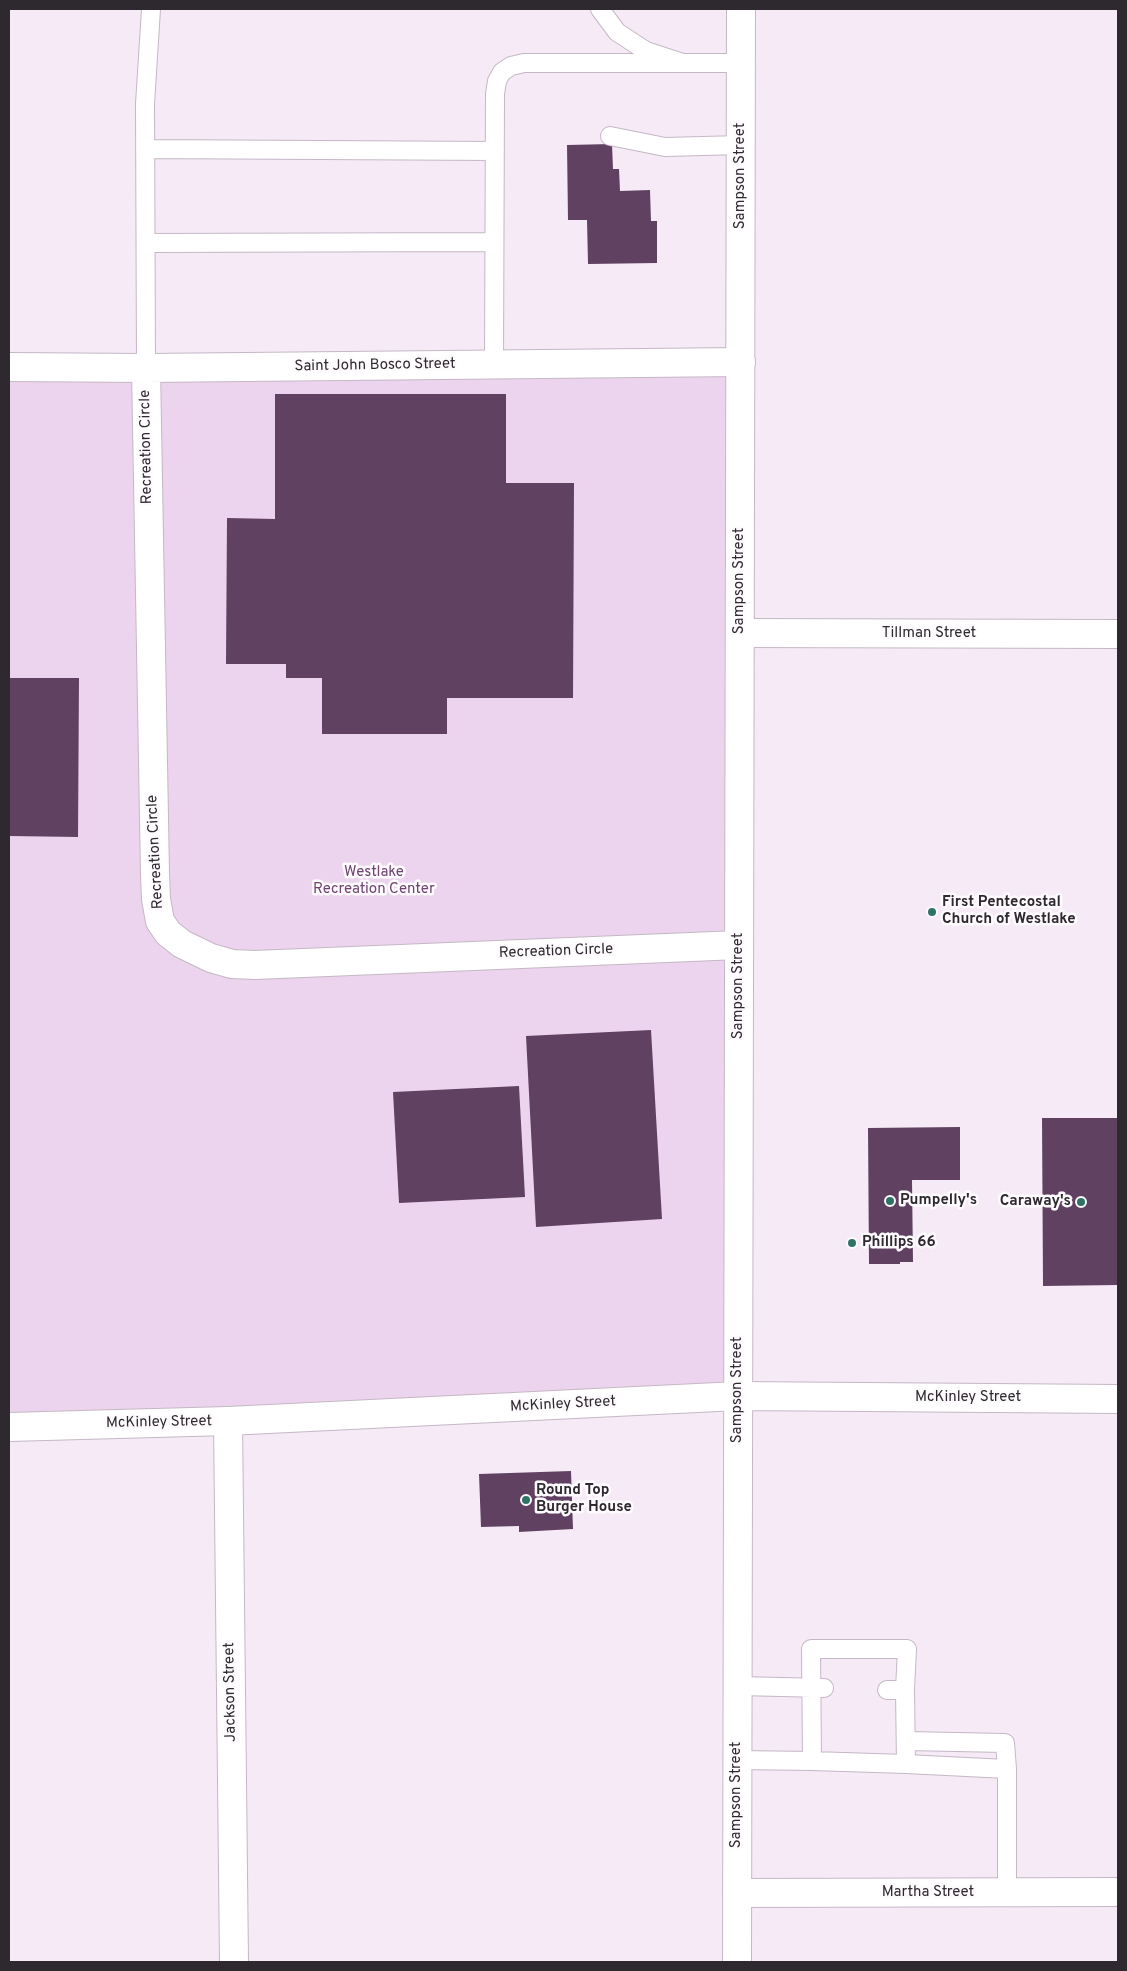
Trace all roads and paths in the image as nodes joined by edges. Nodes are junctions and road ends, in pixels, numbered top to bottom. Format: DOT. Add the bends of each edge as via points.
graph roads {
  1 [pos="151,9"];
  2 [pos="600,9"];
  3 [pos="741,9"];
  4 [pos="683,63"];
  5 [pos="741,63"];
  6 [pos="610,136"];
  7 [pos="741,145"];
  8 [pos="145,149"];
  9 [pos="494,150"];
  10 [pos="494,242"];
  11 [pos="146,243"];
  12 [pos="741,362"];
  13 [pos="494,364"];
  14 [pos="9,367"];
  15 [pos="146,368"];
  16 [pos="740,633"];
  17 [pos="1118,634"];
  18 [pos="739,945"];
  19 [pos="738,1396"];
  20 [pos="1118,1399"];
  21 [pos="228,1421"];
  22 [pos="9,1427"];
  23 [pos="738,1686"];
  24 [pos="817,1688"];
  25 [pos="887,1690"];
  26 [pos="905,1690"];
  27 [pos="906,1740"];
  28 [pos="737,1760"];
  29 [pos="812,1761"];
  30 [pos="906,1764"];
  31 [pos="1007,1769"];
  32 [pos="1118,1892"];
  33 [pos="737,1893"];
  34 [pos="1007,1893"];
  35 [pos="234,1962"];
  36 [pos="737,1962"];
  1 -- 8 [label="lane"];
  2 -- 4 [label="lane" via="617,32 646,51"];
  3 -- 5 [label="street, Sampson Street"];
  4 -- 5 [label="lane"];
  4 -- 9 [label="lane" via="524,63 511,66 496,81"];
  5 -- 7 [label="street, Sampson Street"];
  6 -- 7 [label="lane" via="665,147"];
  7 -- 12 [label="street, Sampson Street"];
  8 -- 9 [label="lane"];
  8 -- 11 [label="lane"];
  9 -- 10 [label="lane"];
  10 -- 11 [label="lane"];
  10 -- 13 [label="lane"];
  11 -- 15 [label="lane"];
  12 -- 13 [label="street, Saint John Bosco Street"];
  12 -- 16 [label="street, Sampson Street"];
  13 -- 15 [label="street, Saint John Bosco Street"];
  14 -- 15 [label="street, Saint John Bosco Street"];
  15 -- 18 [label="street, Recreation Circle" via="155,883 160,921 168,933 211,958 232,964 255,965"];
  16 -- 17 [label="street, Tillman Street"];
  16 -- 18 [label="street, Sampson Street"];
  18 -- 19 [label="street, Sampson Street"];
  19 -- 20 [label="street, McKinley Street"];
  19 -- 21 [label="street, McKinley Street"];
  19 -- 23 [label="street, Sampson Street"];
  21 -- 22 [label="street, McKinley Street"];
  21 -- 35 [label="street, Jackson Street"];
  23 -- 24 [label="lane"];
  23 -- 28 [label="street, Sampson Street"];
  24 -- 26 [label="lane" via="810,1649 907,1649"];
  24 -- 29 [label="lane"];
  25 -- 26 [label="lane"];
  26 -- 27 [label="lane"];
  27 -- 30 [label="lane"];
  27 -- 31 [label="lane" via="1005,1743"];
  28 -- 29 [label="lane"];
  28 -- 33 [label="street, Sampson Street"];
  29 -- 30 [label="lane"];
  30 -- 31 [label="lane"];
  31 -- 34 [label="lane"];
  32 -- 34 [label="street, Martha Street"];
  33 -- 34 [label="street, Martha Street"];
  33 -- 36 [label="street, Sampson Street"];
}
